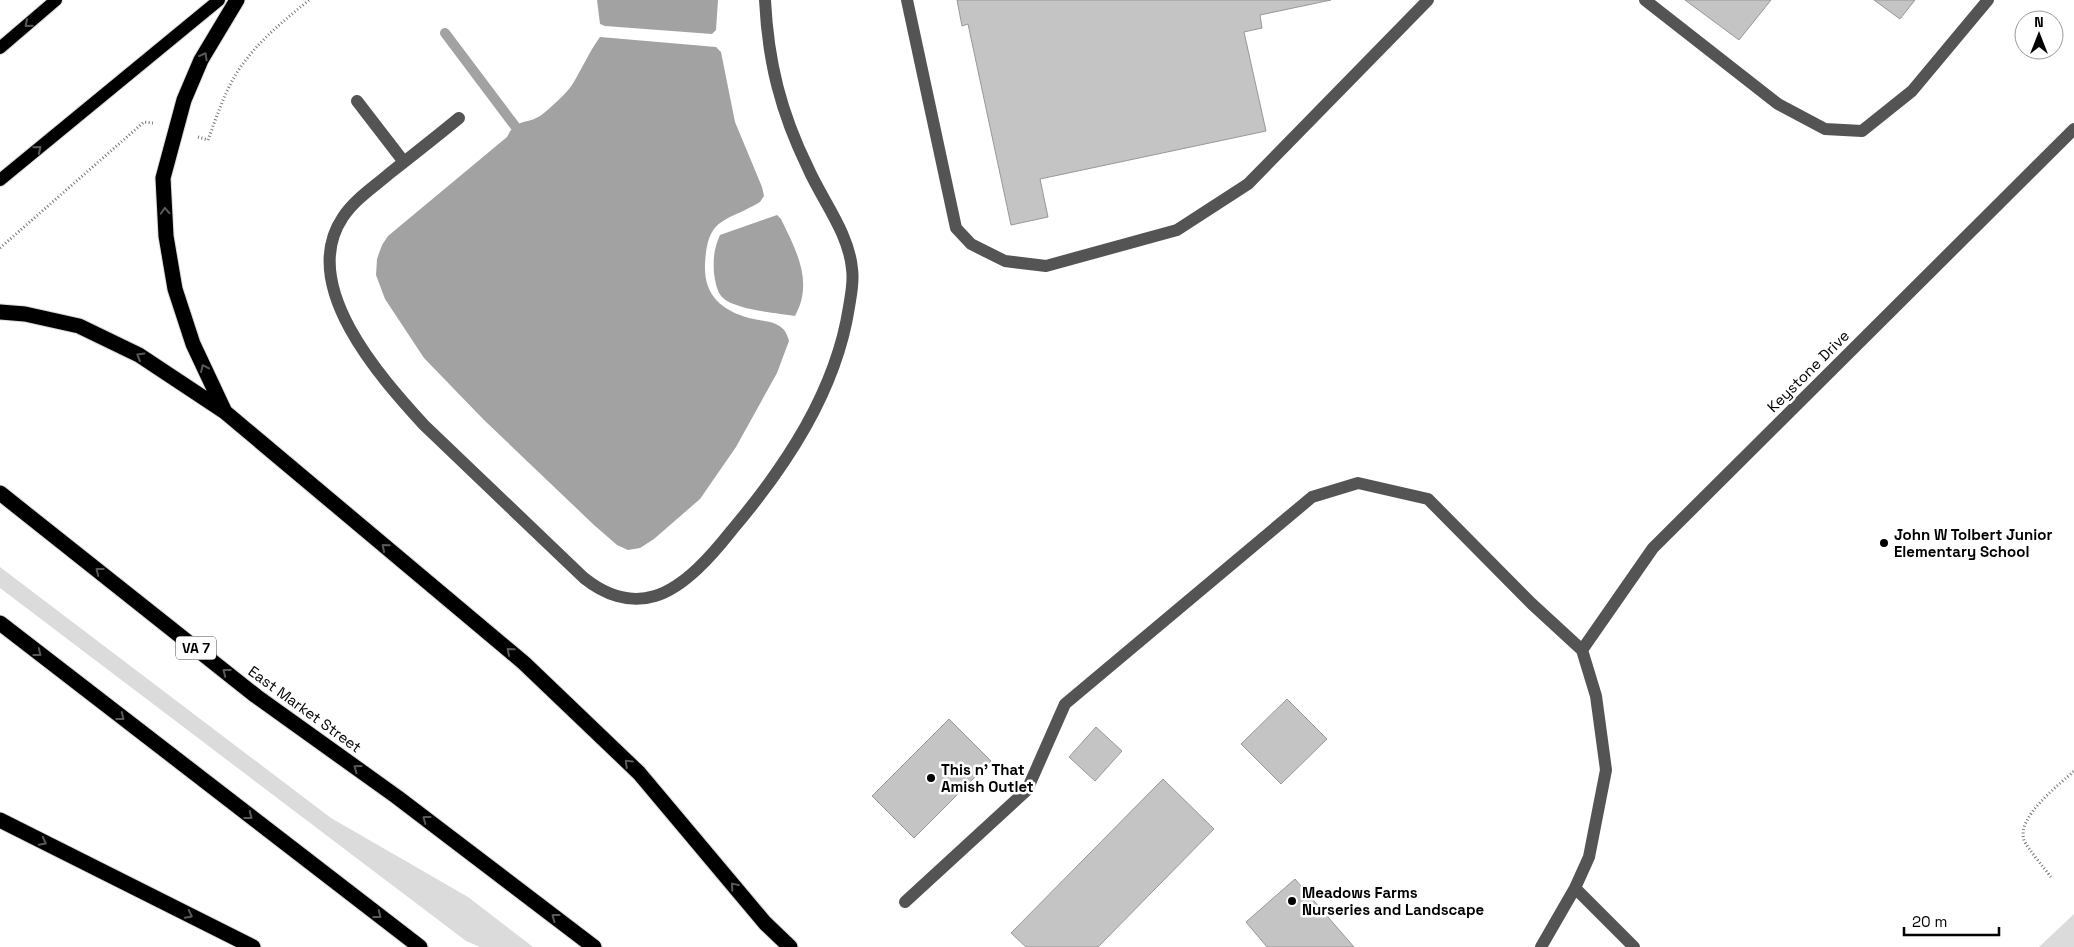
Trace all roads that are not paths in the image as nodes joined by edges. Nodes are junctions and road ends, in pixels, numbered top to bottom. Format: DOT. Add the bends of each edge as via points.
graph roads {
  1 [pos="56,0"];
  2 [pos="219,0"];
  3 [pos="237,0"];
  4 [pos="765,0"];
  5 [pos="907,0"];
  6 [pos="1428,0"];
  7 [pos="1645,0"];
  8 [pos="1988,0"];
  9 [pos="0,48"];
  10 [pos="357,102"];
  11 [pos="459,118"];
  12 [pos="2074,129"];
  13 [pos="404,162"];
  14 [pos="0,180"];
  15 [pos="0,312"];
  16 [pos="224,412"];
  17 [pos="0,494"];
  18 [pos="0,623"];
  19 [pos="1582,650"];
  20 [pos="0,820"];
  21 [pos="1576,888"];
  22 [pos="905,902"];
  23 [pos="253,947"];
  24 [pos="420,947"];
  25 [pos="594,947"];
  26 [pos="790,947"];
  27 [pos="1541,947"];
  28 [pos="1634,947"];
  1 -- 9 [label="main road, one-way"];
  14 -- 2 [label="main road, one-way"];
  16 -- 3 [label="highway, one-way" via="192,344 174,289 166,236 163,178 184,100 201,60"];
  4 -- 13 [label="street" via="775,84 808,170 850,254 852,283 846,328 835,363 788,458 718,548 694,572 665,592 630,598 604,591 584,578 424,426 372,362 346,321 337,302 331,271 336,231 357,200"];
  5 -- 6 [label="street" via="956,228 971,244 1005,261 1046,266 1178,230 1248,184"];
  7 -- 8 [label="street" via="1778,104 1825,129 1862,131 1912,91"];
  10 -- 13 [label="street"];
  11 -- 13 [label="street"];
  12 -- 19 [label="street, Keystone Drive" via="1653,548"];
  16 -- 15 [label="highway, one-way" via="139,355 79,326"];
  26 -- 16 [label="highway, one-way" via="765,923 638,773 524,663"];
  25 -- 17 [label="highway, East Market Street / VA 7, one-way" via="397,797 256,696"];
  18 -- 24 [label="highway, one-way"];
  19 -- 21 [label="street" via="1596,696 1606,770 1589,857"];
  19 -- 22 [label="street" via="1428,499 1358,483 1312,497 1065,704 1027,790"];
  20 -- 23 [label="highway, one-way"];
  21 -- 27 [label="street"];
  21 -- 28 [label="street"];
}
